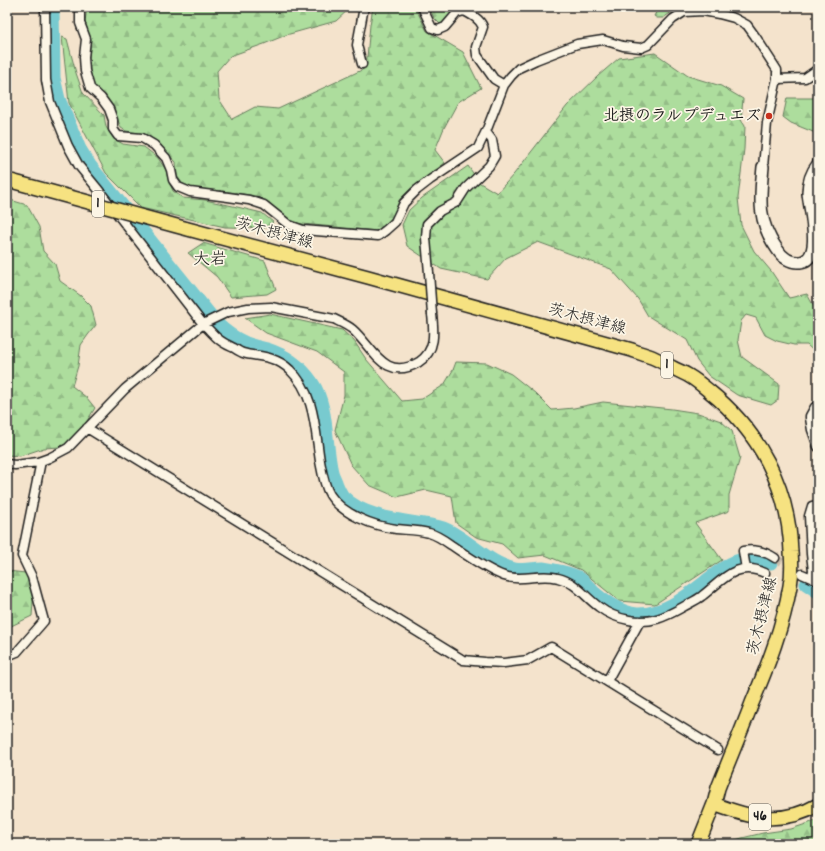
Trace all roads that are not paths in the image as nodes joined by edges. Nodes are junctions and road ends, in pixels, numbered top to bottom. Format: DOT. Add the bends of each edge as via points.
graph roads {
  1 [pos="45,7"];
  2 [pos="80,7"];
  3 [pos="364,7"];
  4 [pos="422,7"];
  5 [pos="362,64"];
  6 [pos="818,69"];
  7 [pos="777,79"];
  8 [pos="504,85"];
  9 [pos="486,132"];
  10 [pos="818,164"];
  11 [pos="763,167"];
  12 [pos="8,182"];
  13 [pos="205,322"];
  14 [pos="818,406"];
  15 [pos="87,428"];
  16 [pos="818,447"];
  17 [pos="41,461"];
  18 [pos="7,464"];
  19 [pos="818,505"];
  20 [pos="775,558"];
  21 [pos="745,567"];
  22 [pos="765,573"];
  23 [pos="802,574"];
  24 [pos="814,579"];
  25 [pos="640,621"];
  26 [pos="7,656"];
  27 [pos="607,681"];
  28 [pos="718,750"];
  29 [pos="714,804"];
  30 [pos="813,808"];
  31 [pos="698,844"];
  1 -- 13 [label="street" via="46,80 50,102 68,146 79,166"];
  2 -- 9 [label="street" via="80,23 86,39 85,71 90,88 109,109 113,129 118,136 142,138 154,145 166,158 178,187 190,192 228,196 264,205 288,225 303,230 378,236 396,222 404,203 417,190 478,148"];
  3 -- 5 [label="street" via="357,45"];
  4 -- 8 [label="street" via="432,28 438,30 464,11 482,22 483,27 476,46 477,55 494,79"];
  6 -- 7 [label="street" via="805,78"];
  7 -- 8 [label="street" via="777,70 747,25 734,18 703,11 684,12 673,19 648,45 641,48 603,40 577,44 519,68"];
  7 -- 11 [label="street" via="767,124"];
  8 -- 9 [label="street"];
  9 -- 13 [label="street, bridge" via="492,140 495,156 489,166 466,188 457,202 440,211 427,224 434,335 428,353 421,360 406,367 396,368 384,363 352,329 341,322 271,307 228,312"];
  10 -- 11 [label="street" via="810,180 808,193 814,245 810,256 799,262 786,259 767,233 760,199"];
  12 -- 29 [label="main road, 茨木摂津線 / 1, bridge" via="632,350 655,358 689,376 729,408 752,436 777,481 787,517 791,562 790,584 778,635"];
  13 -- 15 [label="street" via="125,389"];
  13 -- 25 [label="street" via="221,341 243,353 272,359 289,369 300,381 308,396 313,416 326,487 330,496 349,512 381,526 428,532 506,576 559,578 581,590 608,613 619,618"];
  14 -- 16 [label="street" via="810,416"];
  15 -- 17 [label="street" via="68,448"];
  15 -- 27 [label="street" via="463,660 504,663 528,660 551,647"];
  17 -- 18 [label="street"];
  17 -- 26 [label="street" via="22,556 32,577 44,621 17,652"];
  19 -- 24 [label="street" via="812,506 809,516"];
  20 -- 21 [label="street" via="769,554 743,551"];
  21 -- 22 [label="street"];
  21 -- 25 [label="street" via="733,572 701,597 667,616"];
  23 -- 24 [label="street"];
  25 -- 27 [label="street"];
  27 -- 28 [label="street"];
  29 -- 30 [label="main road, 46" via="736,813 771,818 792,816"];
  29 -- 31 [label="main road, 茨木摂津線"];
}
